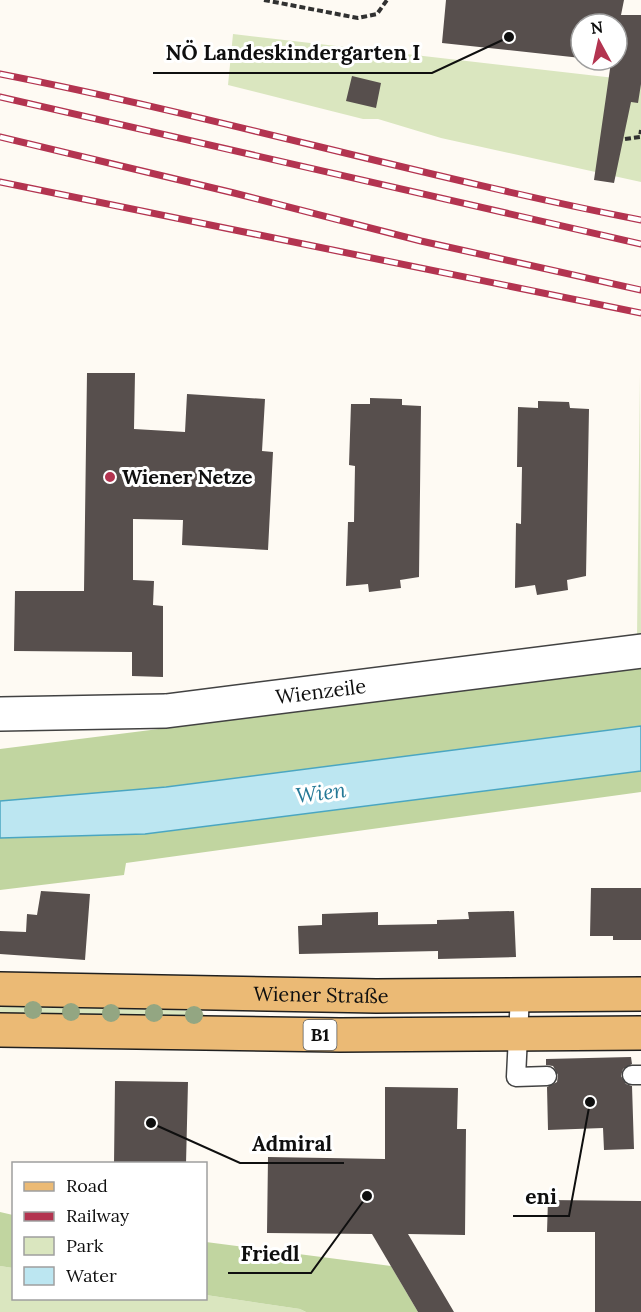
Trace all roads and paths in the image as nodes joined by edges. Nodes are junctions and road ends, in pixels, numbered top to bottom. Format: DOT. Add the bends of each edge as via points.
graph roads {
  1 [pos="264,0"];
  2 [pos="387,0"];
  3 [pos="641,130"];
  4 [pos="625,139"];
  5 [pos="641,651"];
  6 [pos="0,714"];
  7 [pos="0,989"];
  8 [pos="641,994"];
  9 [pos="520,995"];
  10 [pos="0,1030"];
  11 [pos="641,1033"];
  12 [pos="520,1035"];
  13 [pos="547,1076"];
  1 -- 2 [label="path" via="358,18 377,14"];
  3 -- 4 [label="path" via="640,137"];
  5 -- 6 [label="street, Wienzeile" via="166,711"];
  7 -- 9 [label="main road, Wiener Straße / B1"];
  8 -- 9 [label="main road, Wiener Straße / B1"];
  9 -- 12 [label="lane"];
  10 -- 12 [label="main road, Wiener Straße / B1"];
  11 -- 12 [label="main road, Wiener Straße / B1"];
  12 -- 13 [label="lane" via="516,1077"];
}
